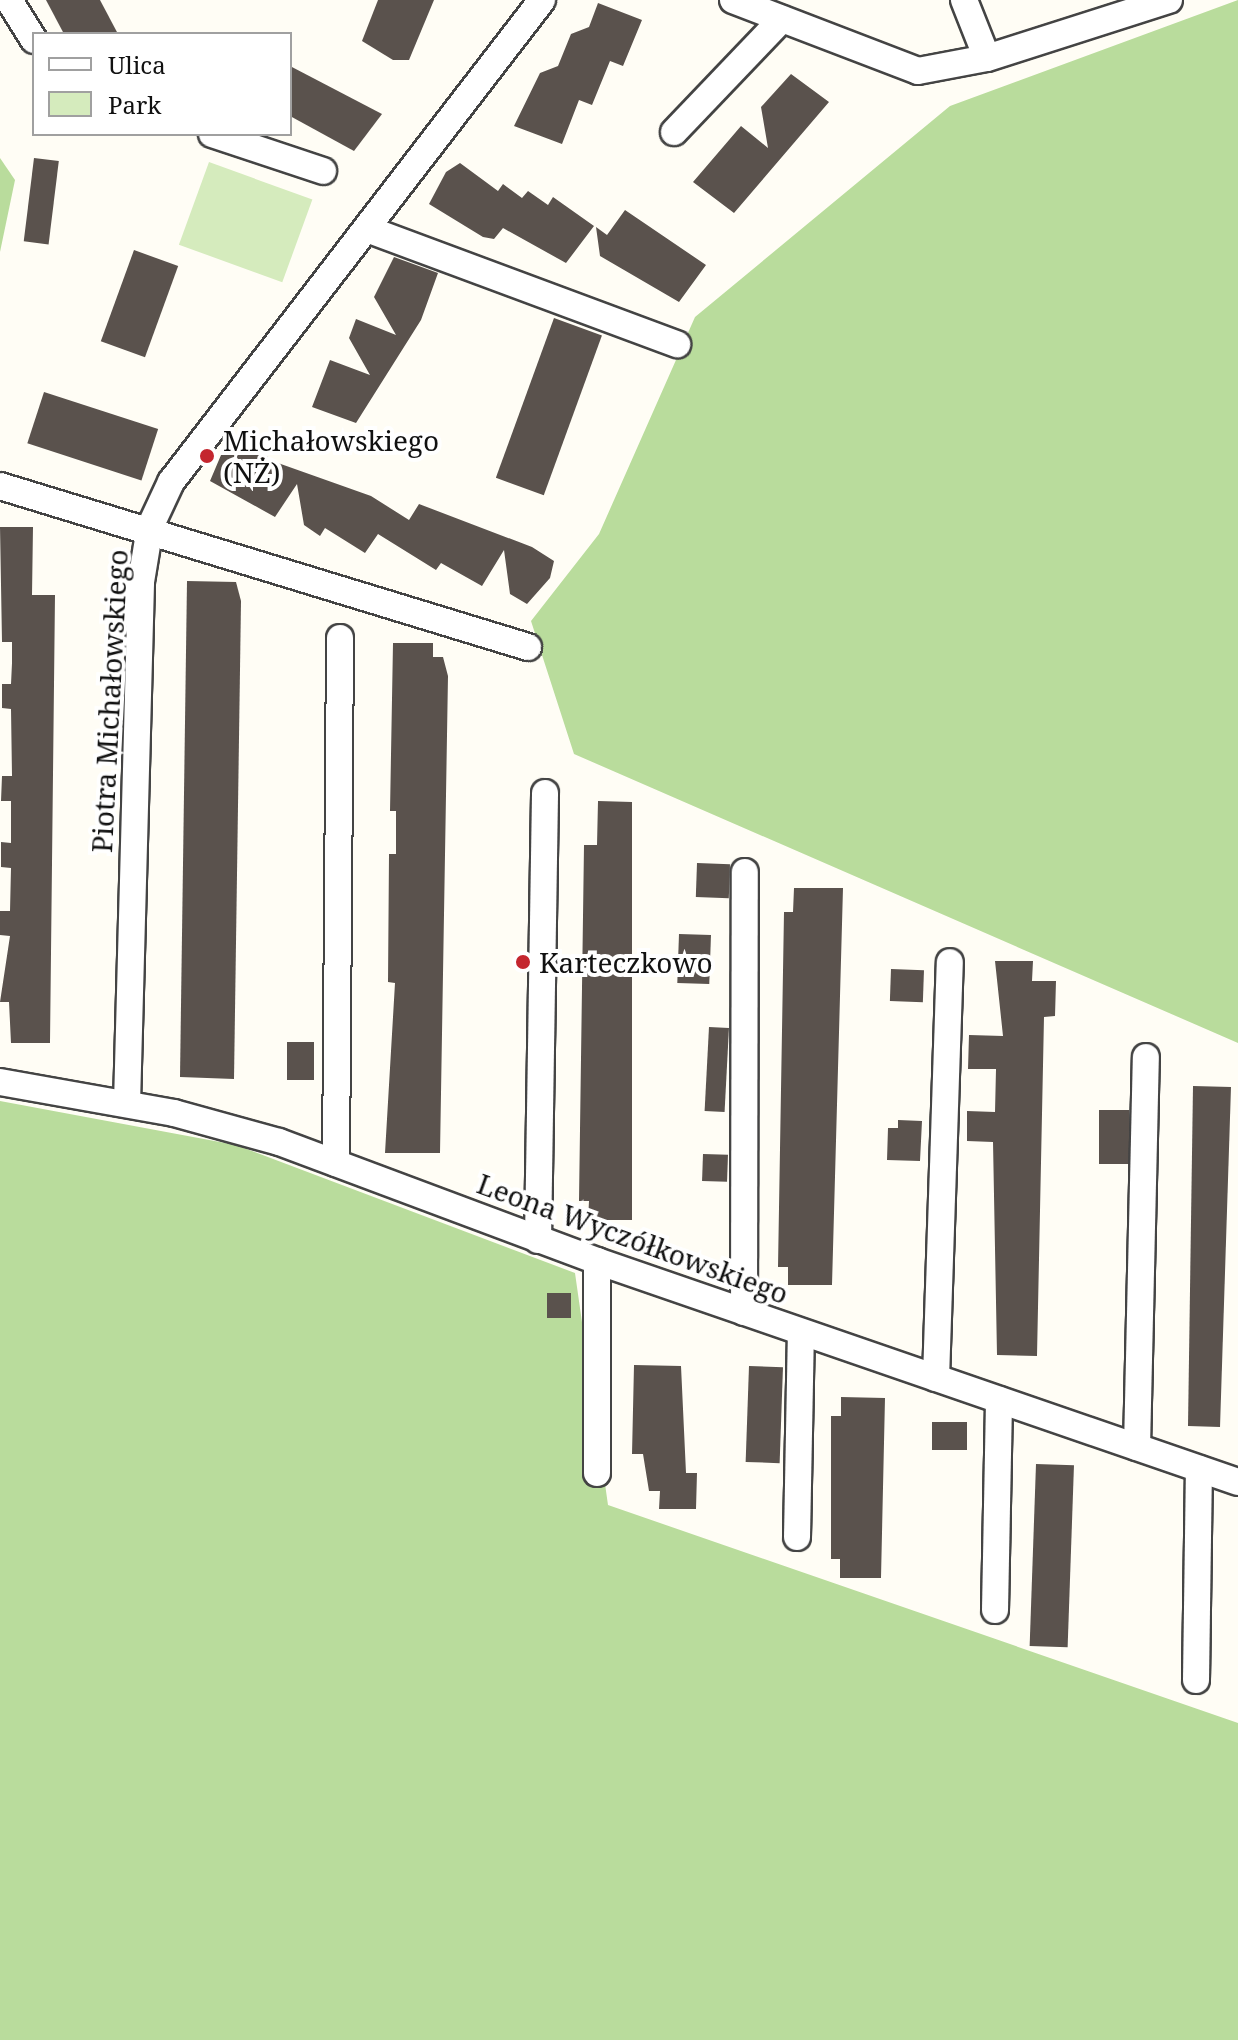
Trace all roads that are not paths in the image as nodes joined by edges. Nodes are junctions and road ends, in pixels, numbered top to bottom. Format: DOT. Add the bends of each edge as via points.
graph roads {
  1 [pos="9,0"];
  2 [pos="542,0"];
  3 [pos="733,0"];
  4 [pos="964,0"];
  5 [pos="1169,0"];
  6 [pos="782,19"];
  7 [pos="32,37"];
  8 [pos="987,58"];
  9 [pos="674,132"];
  10 [pos="218,136"];
  11 [pos="323,171"];
  12 [pos="367,229"];
  13 [pos="677,344"];
  14 [pos="0,486"];
  15 [pos="150,527"];
  16 [pos="340,638"];
  17 [pos="528,647"];
  18 [pos="545,793"];
  19 [pos="745,872"];
  20 [pos="950,962"];
  21 [pos="1146,1057"];
  22 [pos="0,1082"];
  23 [pos="127,1104"];
  24 [pos="336,1163"];
  25 [pos="538,1240"];
  26 [pos="597,1261"];
  27 [pos="744,1312"];
  28 [pos="801,1333"];
  29 [pos="936,1378"];
  30 [pos="999,1400"];
  31 [pos="1137,1447"];
  32 [pos="1199,1469"];
  33 [pos="597,1473"];
  34 [pos="1238,1482"];
  35 [pos="797,1537"];
  36 [pos="995,1610"];
  37 [pos="1196,1680"];
  1 -- 7 [label="street"];
  2 -- 12 [label="street, Piotra Michałowskiego"];
  3 -- 6 [label="street"];
  4 -- 8 [label="street"];
  5 -- 8 [label="street"];
  6 -- 8 [label="street" via="918,71"];
  6 -- 9 [label="street"];
  10 -- 11 [label="street"];
  12 -- 13 [label="street"];
  12 -- 15 [label="street, Piotra Michałowskiego" via="171,482"];
  14 -- 15 [label="street"];
  15 -- 17 [label="street"];
  15 -- 23 [label="street, Piotra Michałowskiego" via="141,582"];
  16 -- 24 [label="street"];
  18 -- 25 [label="street"];
  19 -- 27 [label="street"];
  20 -- 29 [label="street"];
  21 -- 31 [label="street"];
  22 -- 23 [label="street, Leona Wyczółkowskiego"];
  23 -- 24 [label="street, Leona Wyczółkowskiego" via="222,1124"];
  24 -- 25 [label="street, Leona Wyczółkowskiego"];
  25 -- 26 [label="street, Leona Wyczółkowskiego"];
  26 -- 27 [label="street, Leona Wyczółkowskiego"];
  26 -- 33 [label="street"];
  27 -- 28 [label="street, Leona Wyczółkowskiego"];
  28 -- 29 [label="street, Leona Wyczółkowskiego"];
  28 -- 35 [label="street"];
  29 -- 30 [label="street, Leona Wyczółkowskiego"];
  30 -- 31 [label="street, Leona Wyczółkowskiego"];
  30 -- 36 [label="street"];
  31 -- 32 [label="street, Leona Wyczółkowskiego"];
  32 -- 34 [label="street, Leona Wyczółkowskiego"];
  32 -- 37 [label="street"];
}
